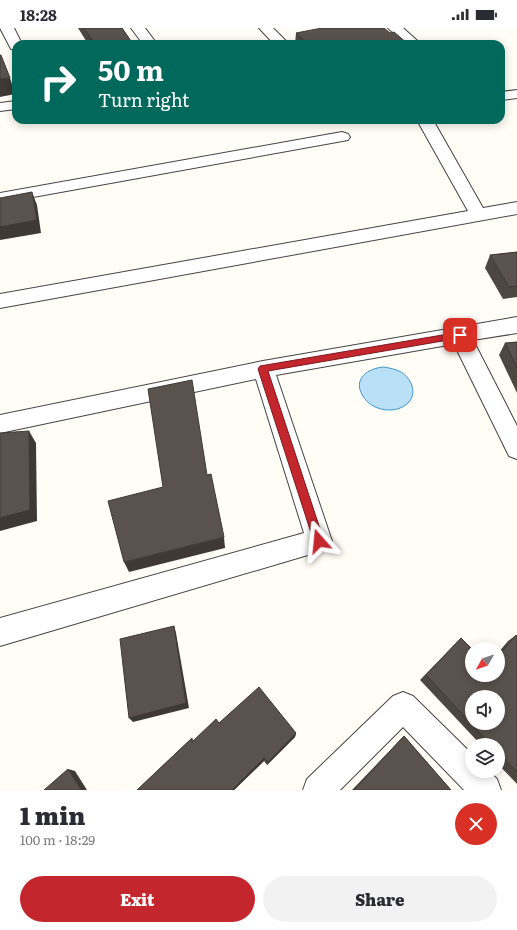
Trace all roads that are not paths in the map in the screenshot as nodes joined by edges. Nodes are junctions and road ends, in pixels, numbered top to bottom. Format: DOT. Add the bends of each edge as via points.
graph roads {
  1 [pos="7,28"];
  2 [pos="138,28"];
  3 [pos="266,28"];
  4 [pos="395,28"];
  5 [pos="13,40"];
  6 [pos="147,40"];
  7 [pos="278,40"];
  8 [pos="409,40"];
  9 [pos="517,94"];
  10 [pos="505,96"];
  11 [pos="12,106"];
  12 [pos="0,107"];
  13 [pos="427,124"];
  14 [pos="342,137"];
  15 [pos="0,198"];
  16 [pos="517,208"];
  17 [pos="478,214"];
  18 [pos="0,301"];
  19 [pos="517,325"];
  20 [pos="460,335"];
  21 [pos="263,369"];
  22 [pos="0,424"];
  23 [pos="517,449"];
  24 [pos="0,632"];
  25 [pos="318,790"];
  26 [pos="486,790"];
  1 -- 5 [label="street"];
  2 -- 6 [label="street"];
  3 -- 7 [label="street"];
  4 -- 8 [label="street"];
  9 -- 10 [label="street"];
  11 -- 12 [label="street"];
  13 -- 17 [label="street"];
  14 -- 15 [label="street"];
  16 -- 17 [label="street"];
  17 -- 18 [label="street"];
  19 -- 20 [label="street"];
  20 -- 21 [label="street"];
  20 -- 23 [label="street"];
  21 -- 22 [label="street"];
  21 -- 24 [label="street" via="319,541"];
  25 -- 26 [label="street" via="403,706"];
}
